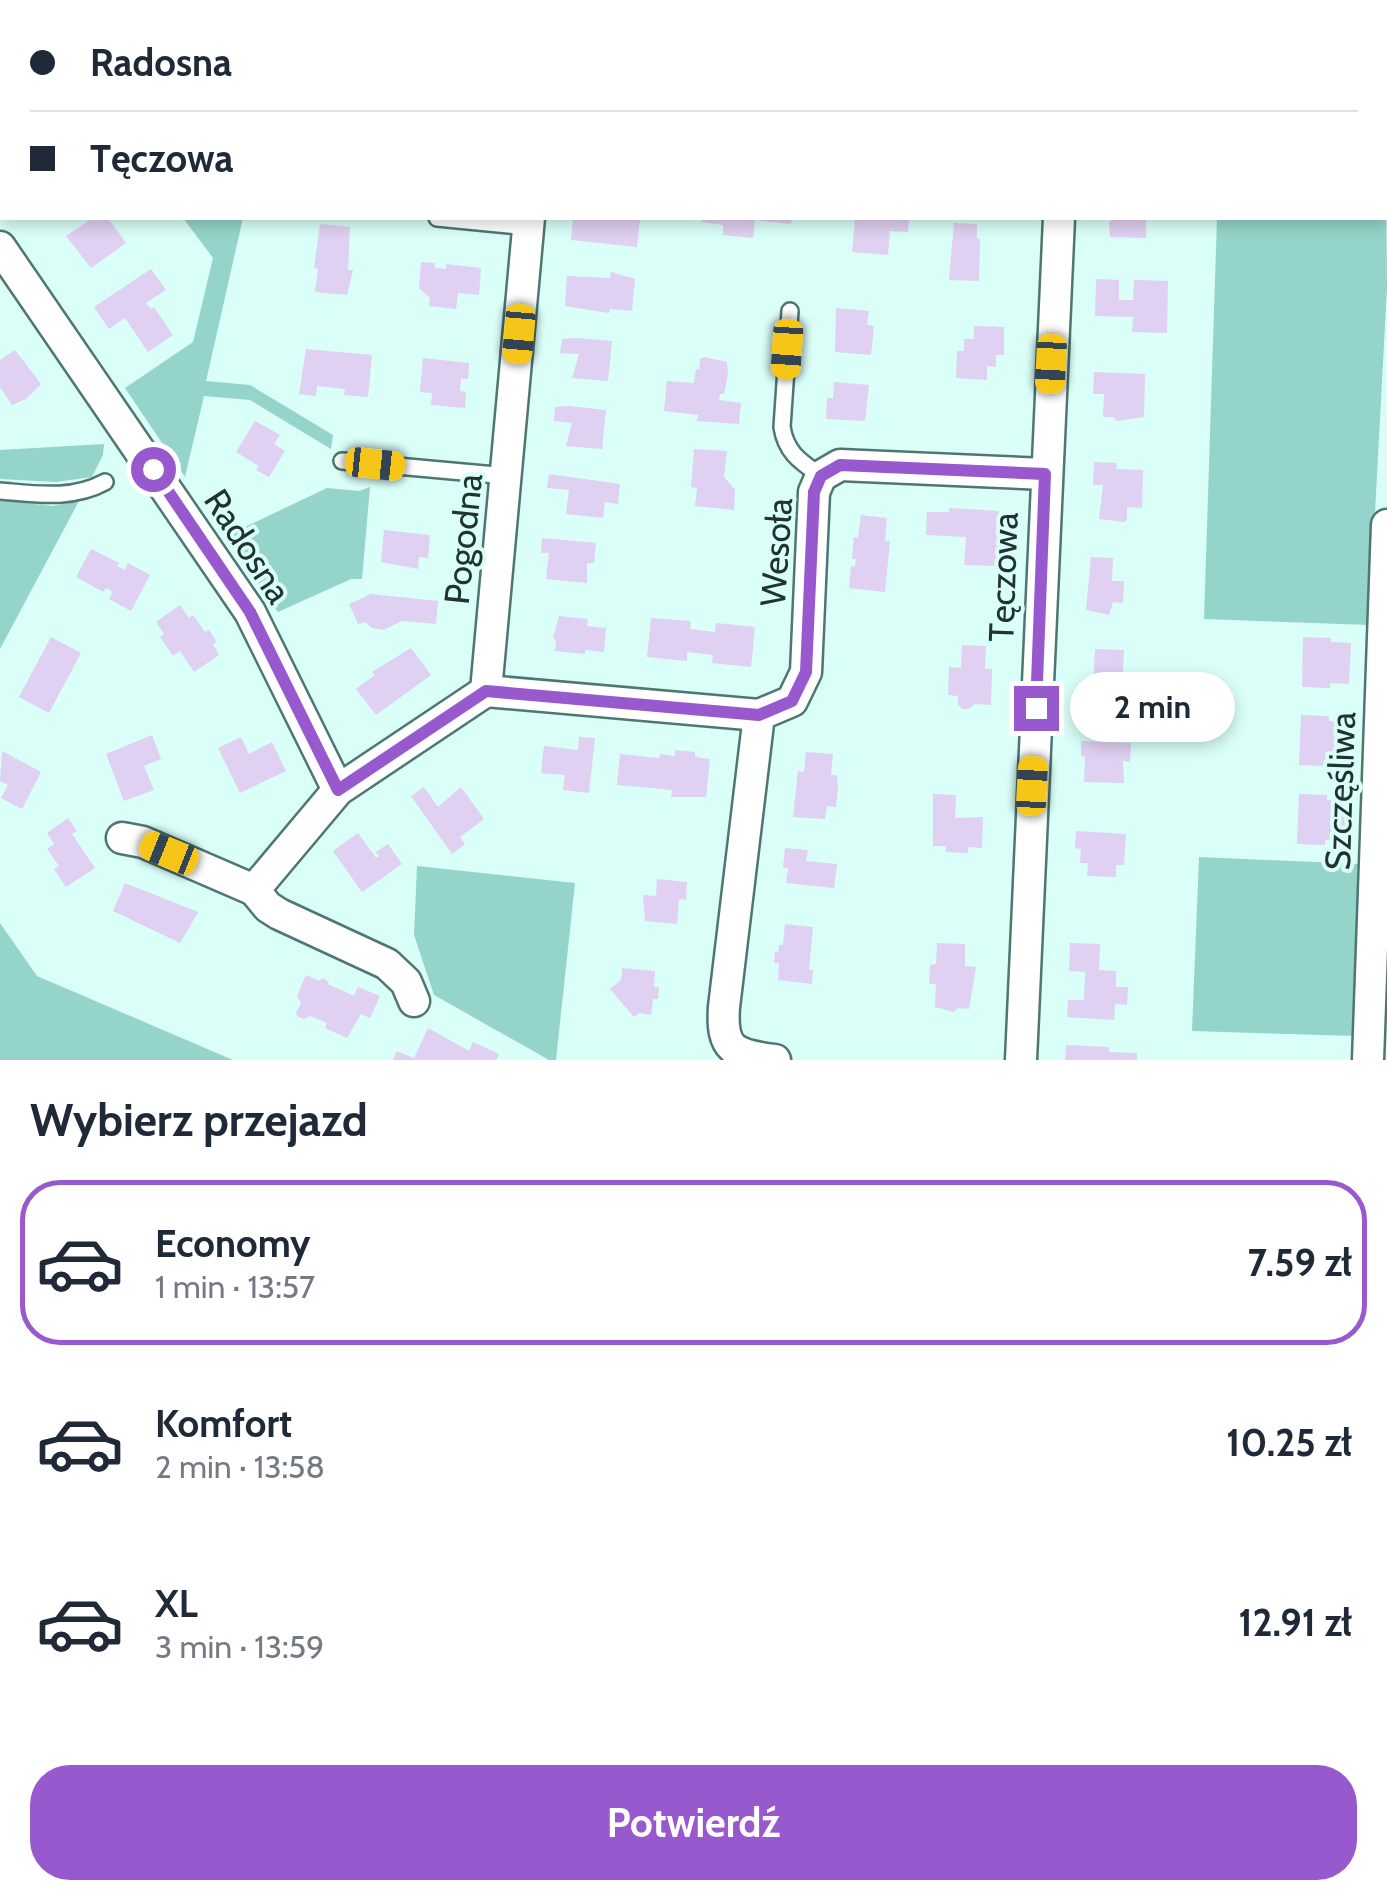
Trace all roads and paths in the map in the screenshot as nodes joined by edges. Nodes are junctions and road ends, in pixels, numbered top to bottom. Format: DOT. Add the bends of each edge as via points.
graph roads {
  1 [pos="482,220"];
  2 [pos="1059,220"];
  3 [pos="528,222"];
  4 [pos="0,248"];
  5 [pos="790,310"];
  6 [pos="342,461"];
  7 [pos="1045,474"];
  8 [pos="507,476"];
  9 [pos="821,476"];
  10 [pos="105,482"];
  11 [pos="0,490"];
  12 [pos="1387,524"];
  13 [pos="486,691"];
  14 [pos="759,715"];
  15 [pos="338,790"];
  16 [pos="122,838"];
  17 [pos="254,890"];
  18 [pos="414,1001"];
  19 [pos="775,1060"];
  20 [pos="1021,1060"];
  21 [pos="1368,1060"];
  1 -- 3 [label="lane"];
  2 -- 7 [label="street, Tęczowa"];
  3 -- 8 [label="street, Pogodna"];
  4 -- 15 [label="street, Radosna" via="250,612"];
  5 -- 9 [label="lane" via="782,427 795,458"];
  6 -- 8 [label="lane"];
  7 -- 9 [label="street, Wesoła" via="840,465"];
  7 -- 20 [label="street, Tęczowa"];
  8 -- 13 [label="street, Pogodna"];
  9 -- 14 [label="street, Wesoła" via="814,492 806,672 792,701"];
  10 -- 11 [label="lane" via="49,496"];
  12 -- 21 [label="street, Szczęśliwa"];
  13 -- 14 [label="street"];
  13 -- 15 [label="street"];
  14 -- 19 [label="street" via="722,1032 740,1051"];
  15 -- 17 [label="street"];
  16 -- 17 [label="street"];
  17 -- 18 [label="street" via="279,914 387,964"];
}
